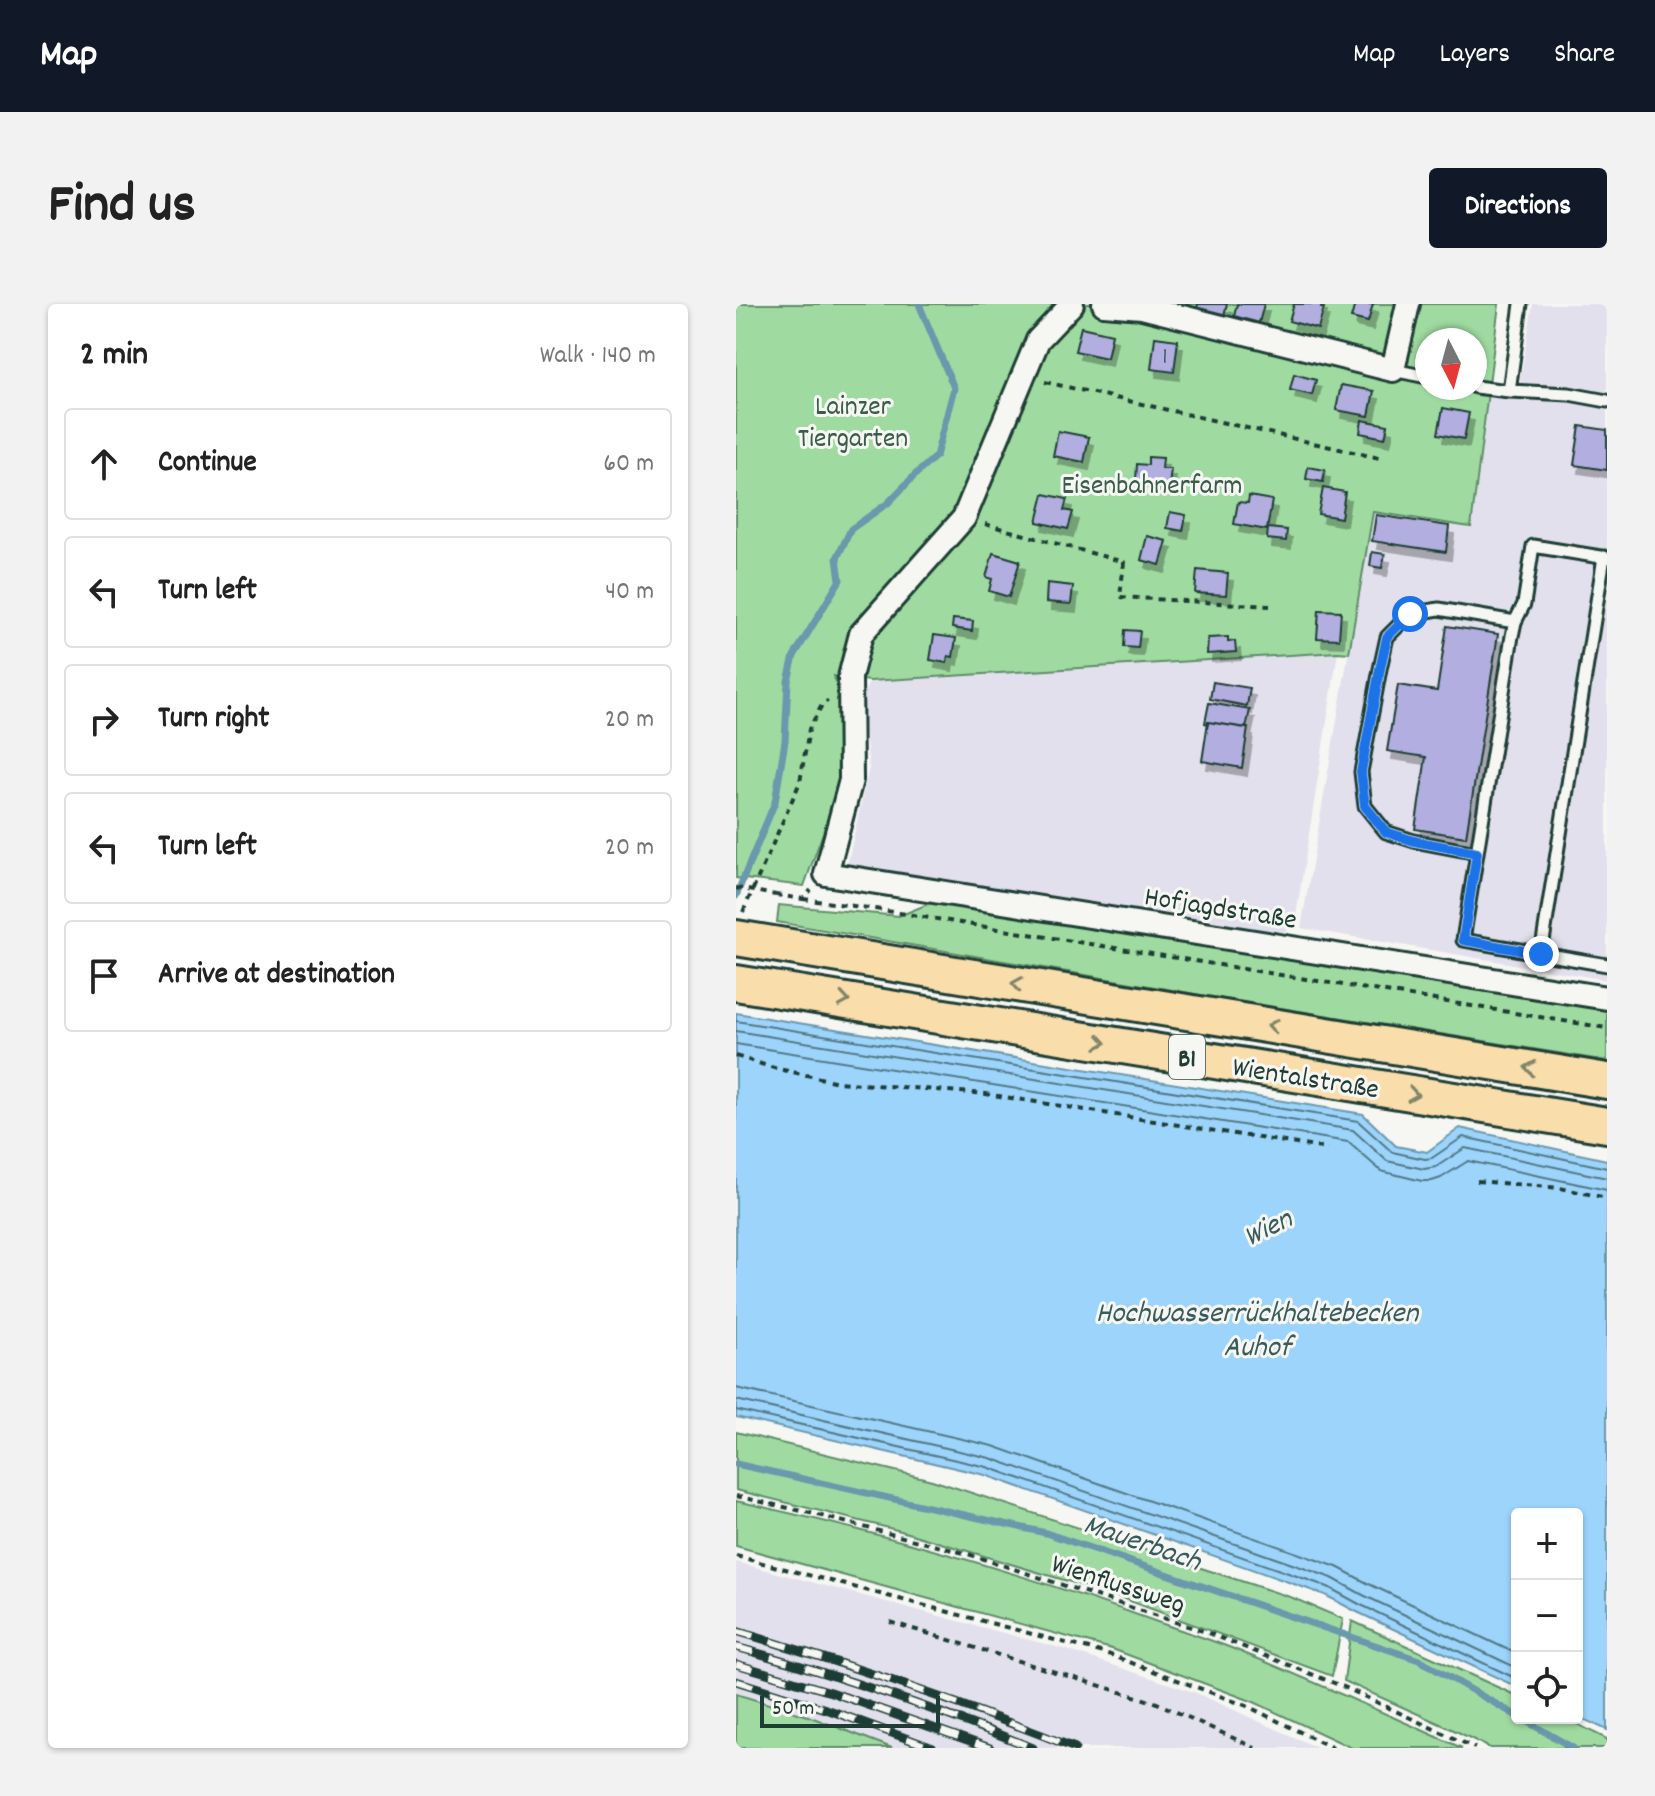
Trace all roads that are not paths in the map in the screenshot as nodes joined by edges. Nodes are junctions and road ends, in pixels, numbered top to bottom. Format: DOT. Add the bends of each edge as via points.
graph roads {
  1 [pos="1072,304"];
  2 [pos="1104,304"];
  3 [pos="1408,304"];
  4 [pos="1521,304"];
  5 [pos="1393,370"];
  6 [pos="1415,375"];
  7 [pos="1487,390"];
  8 [pos="1509,391"];
  9 [pos="1607,401"];
  10 [pos="1605,558"];
  11 [pos="1515,622"];
  12 [pos="1477,853"];
  13 [pos="739,925"];
  14 [pos="1541,954"];
  15 [pos="1607,965"];
  16 [pos="752,985"];
  17 [pos="1607,998"];
  18 [pos="1607,1081"];
  19 [pos="1607,1125"];
  1 -- 17 [label="street, Hofjagdstraße" via="1038,340 964,518 861,634 850,677 851,780 826,874"];
  2 -- 5 [label="street" via="1142,307"];
  3 -- 5 [label="street"];
  4 -- 8 [label="lane"];
  5 -- 6 [label="lane"];
  7 -- 8 [label="lane"];
  8 -- 9 [label="lane"];
  10 -- 11 [label="lane" via="1533,546 1524,604"];
  10 -- 14 [label="lane"];
  11 -- 12 [label="lane"];
  11 -- 12 [label="lane" via="1439,609 1410,614 1387,637 1361,772 1365,806 1386,832"];
  12 -- 14 [label="lane" via="1463,940"];
  18 -- 13 [label="main road, Wientalstraße / B1, one-way" via="774,945"];
  14 -- 15 [label="lane"];
  16 -- 19 [label="main road, Wientalstraße / B1, one-way"];
}
